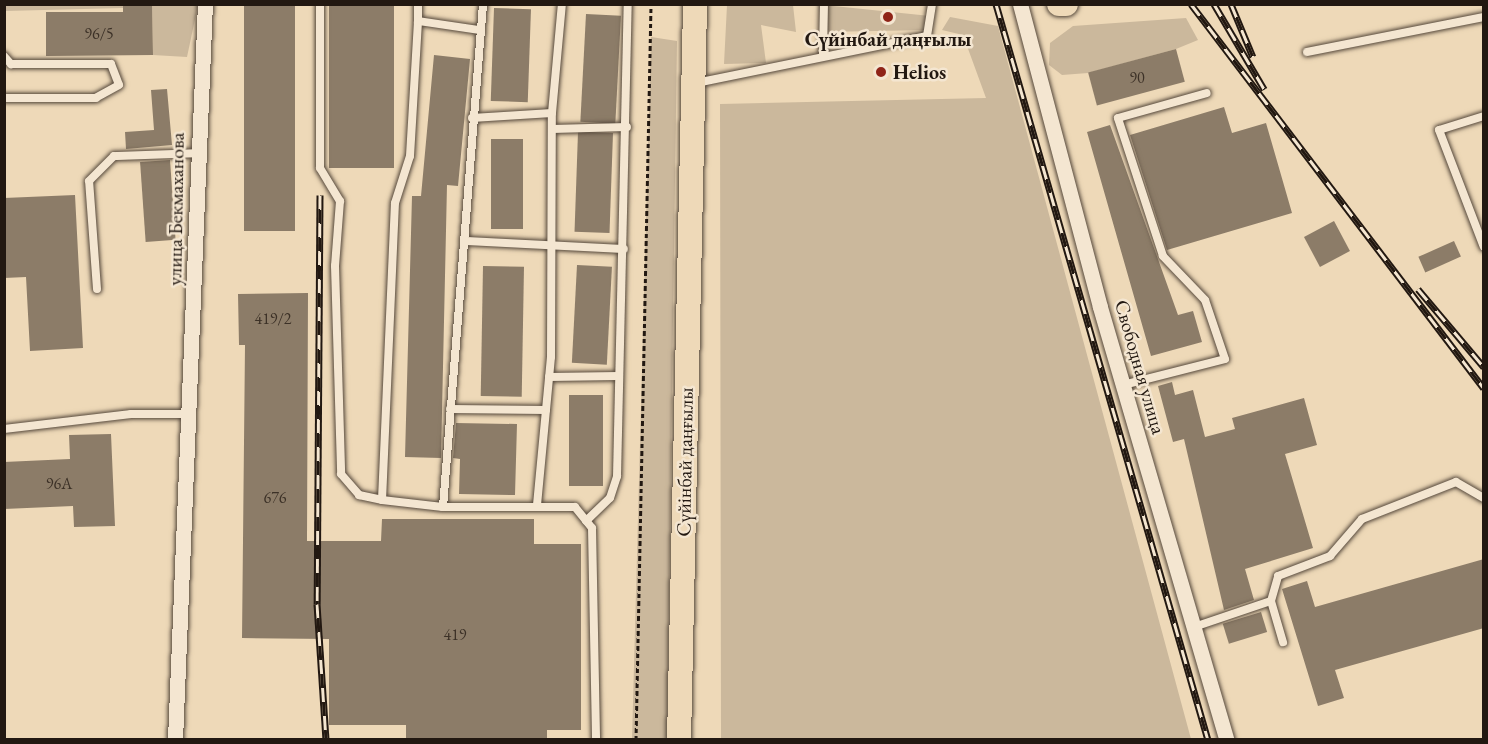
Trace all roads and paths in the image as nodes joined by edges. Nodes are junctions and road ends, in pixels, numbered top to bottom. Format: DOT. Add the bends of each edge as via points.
graph roads {
  1 [pos="205,4"];
  2 [pos="320,4"];
  3 [pos="418,4"];
  4 [pos="483,4"];
  5 [pos="562,4"];
  6 [pos="627,4"];
  7 [pos="651,4"];
  8 [pos="824,4"];
  9 [pos="932,4"];
  10 [pos="1020,4"];
  11 [pos="1059,4"];
  12 [pos="1066,4"];
  13 [pos="698,10"];
  14 [pos="1484,17"];
  15 [pos="418,21"];
  16 [pos="479,30"];
  17 [pos="1307,52"];
  18 [pos="823,55"];
  19 [pos="4,56"];
  20 [pos="694,83"];
  21 [pos="1207,93"];
  22 [pos="4,98"];
  23 [pos="552,113"];
  24 [pos="1484,116"];
  25 [pos="472,118"];
  26 [pos="627,127"];
  27 [pos="552,129"];
  28 [pos="198,153"];
  29 [pos="466,241"];
  30 [pos="551,245"];
  31 [pos="1484,247"];
  32 [pos="624,249"];
  33 [pos="97,290"];
  34 [pos="618,376"];
  35 [pos="549,377"];
  36 [pos="1123,385"];
  37 [pos="450,409"];
  38 [pos="546,410"];
  39 [pos="188,414"];
  40 [pos="4,429"];
  41 [pos="1484,498"];
  42 [pos="382,500"];
  43 [pos="537,505"];
  44 [pos="443,507"];
  45 [pos="586,521"];
  46 [pos="1271,601"];
  47 [pos="1194,627"];
  48 [pos="1283,642"];
  49 [pos="175,740"];
  50 [pos="596,740"];
  51 [pos="636,740"];
  52 [pos="679,740"];
  53 [pos="1227,740"];
  1 -- 28 [label="street, улица Бекмаханова"];
  2 -- 42 [label="lane" via="320,168 340,201 335,266 341,474 359,495"];
  3 -- 15 [label="lane"];
  4 -- 16 [label="lane"];
  5 -- 23 [label="lane"];
  6 -- 26 [label="lane"];
  7 -- 51 [label="path"];
  8 -- 18 [label="lane"];
  9 -- 18 [label="lane" via="927,36"];
  10 -- 36 [label="street, Свободная улица"];
  11 -- 12 [label="main road"];
  13 -- 20 [label="main road, Сүйінбай даңғылы"];
  14 -- 17 [label="lane"];
  15 -- 16 [label="lane"];
  15 -- 42 [label="lane" via="410,156 395,203"];
  16 -- 25 [label="lane"];
  18 -- 20 [label="lane"];
  19 -- 22 [label="lane" via="11,64 111,64 119,85 96,98"];
  20 -- 52 [label="main road, Сүйінбай даңғылы"];
  21 -- 36 [label="lane" via="1118,118 1163,256 1205,300 1226,359"];
  23 -- 25 [label="lane"];
  23 -- 27 [label="lane"];
  24 -- 31 [label="lane" via="1439,130"];
  25 -- 29 [label="lane"];
  26 -- 27 [label="lane"];
  26 -- 32 [label="lane"];
  27 -- 30 [label="lane"];
  28 -- 33 [label="lane" via="114,156 88,181"];
  28 -- 39 [label="street, улица Бекмаханова"];
  29 -- 30 [label="lane"];
  29 -- 37 [label="lane"];
  30 -- 32 [label="lane"];
  30 -- 35 [label="lane"];
  32 -- 34 [label="lane"];
  34 -- 35 [label="lane"];
  34 -- 45 [label="lane" via="617,476 610,498"];
  35 -- 38 [label="lane"];
  36 -- 47 [label="street, Свободная улица"];
  37 -- 38 [label="lane"];
  37 -- 44 [label="lane"];
  38 -- 43 [label="lane"];
  39 -- 40 [label="lane" via="131,414"];
  39 -- 49 [label="street, улица Бекмаханова"];
  41 -- 46 [label="lane" via="1456,482 1362,519 1330,556 1278,576"];
  42 -- 44 [label="lane"];
  43 -- 44 [label="lane"];
  43 -- 45 [label="lane" via="575,507"];
  45 -- 50 [label="lane" via="592,528 597,583"];
  46 -- 47 [label="lane"];
  46 -- 48 [label="lane"];
  47 -- 53 [label="street, Свободная улица"];
}
